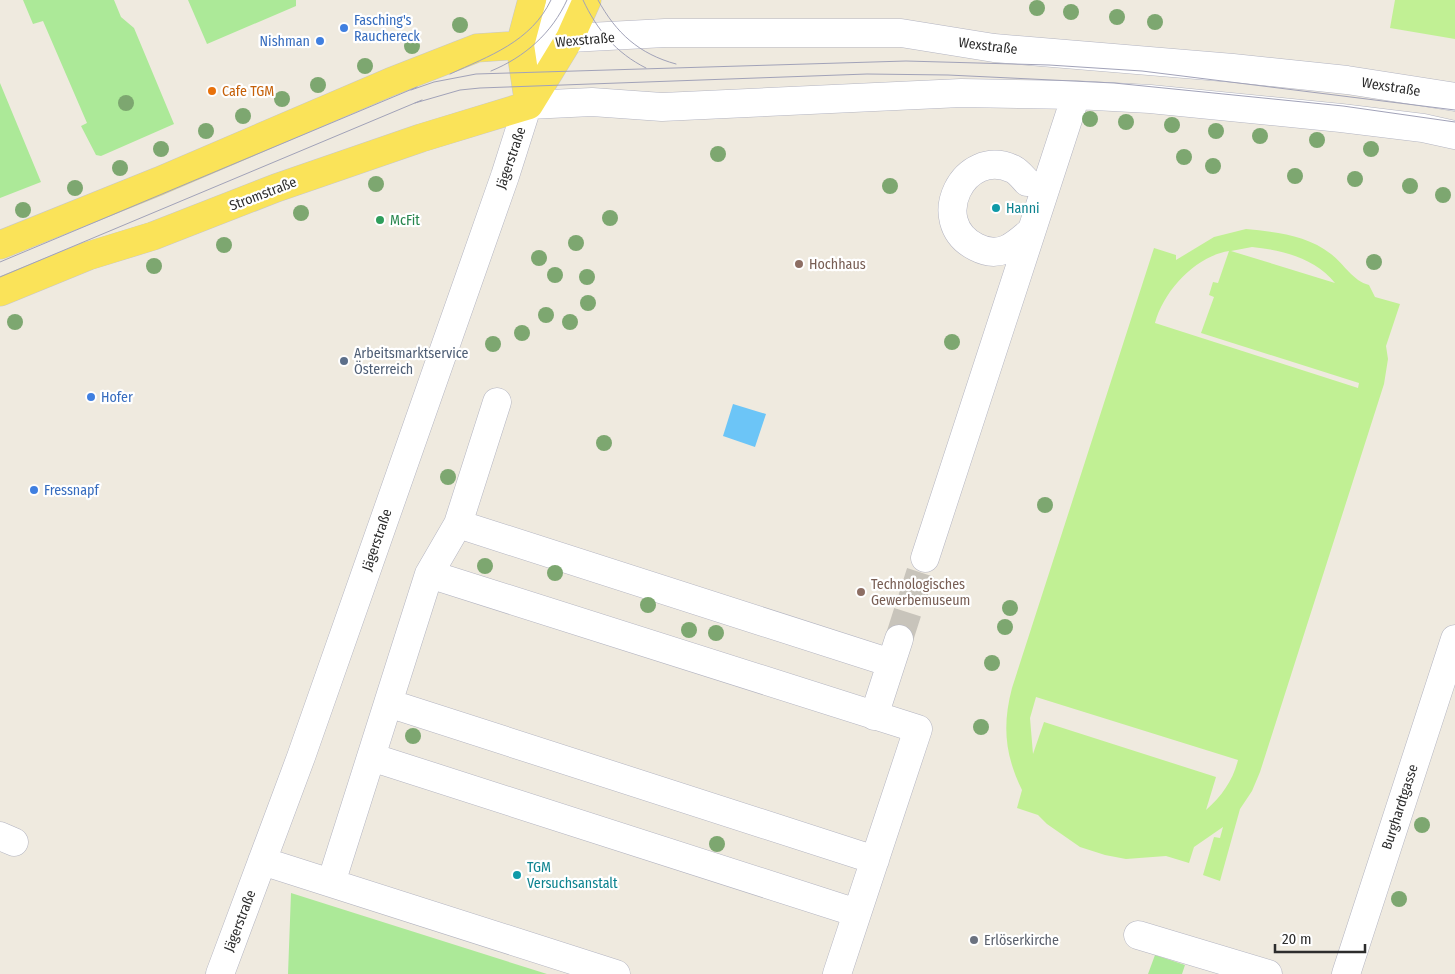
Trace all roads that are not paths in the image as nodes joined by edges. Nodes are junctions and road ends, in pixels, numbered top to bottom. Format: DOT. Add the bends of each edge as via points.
graph roads {
  1 [pos="532,0"];
  2 [pos="560,0"];
  3 [pos="587,0"];
  4 [pos="559,40"];
  5 [pos="520,45"];
  6 [pos="1076,95"];
  7 [pos="1455,97"];
  8 [pos="530,105"];
  9 [pos="1455,135"];
  10 [pos="1028,182"];
  11 [pos="1030,232"];
  12 [pos="0,244"];
  13 [pos="0,292"];
  14 [pos="497,402"];
  15 [pos="458,524"];
  16 [pos="925,558"];
  17 [pos="429,574"];
  18 [pos="1455,639"];
  19 [pos="388,703"];
  20 [pos="874,716"];
  21 [pos="371,756"];
  22 [pos="875,860"];
  23 [pos="262,861"];
  24 [pos="331,883"];
  25 [pos="857,913"];
  26 [pos="1138,935"];
  27 [pos="220,974"];
  28 [pos="616,974"];
  29 [pos="837,974"];
  30 [pos="1268,974"];
  31 [pos="1346,974"];
  1 -- 5 [label="main road, Jägerstraße"];
  2 -- 4 [label="street"];
  2 -- 5 [label="street" via="541,28"];
  3 -- 4 [label="main road, Jägerstraße"];
  4 -- 5 [label="street, Wexstraße"];
  4 -- 7 [label="street, Wexstraße" via="664,33 901,33 994,48 1347,80"];
  4 -- 8 [label="main road, Jägerstraße"];
  5 -- 8 [label="main road, Jägerstraße"];
  5 -- 12 [label="main road" via="477,48"];
  6 -- 8 [label="street" via="961,93 662,107 592,102"];
  6 -- 9 [label="street" via="1341,118"];
  6 -- 11 [label="street"];
  8 -- 13 [label="main road, Stromstraße" via="276,188 153,236 88,256"];
  8 -- 23 [label="street, Jägerstraße"];
  10 -- 11 [label="street" via="1015,170 996,164 979,168 966,177 957,190 952,220 968,243 995,253 1011,249"];
  11 -- 16 [label="street"];
  14 -- 15 [label="street"];
  15 -- 17 [label="street"];
  15 -- 20 [label="street" via="895,651"];
  17 -- 19 [label="street"];
  17 -- 20 [label="street"];
  18 -- 31 [label="street, Burghardtgasse"];
  19 -- 21 [label="street"];
  19 -- 22 [label="street"];
  20 -- 22 [label="street" via="918,729"];
  21 -- 24 [label="street"];
  21 -- 25 [label="street"];
  22 -- 25 [label="street"];
  23 -- 24 [label="street"];
  23 -- 27 [label="street, Jägerstraße"];
  24 -- 28 [label="street"];
  25 -- 29 [label="street"];
  26 -- 30 [label="street"];
}
